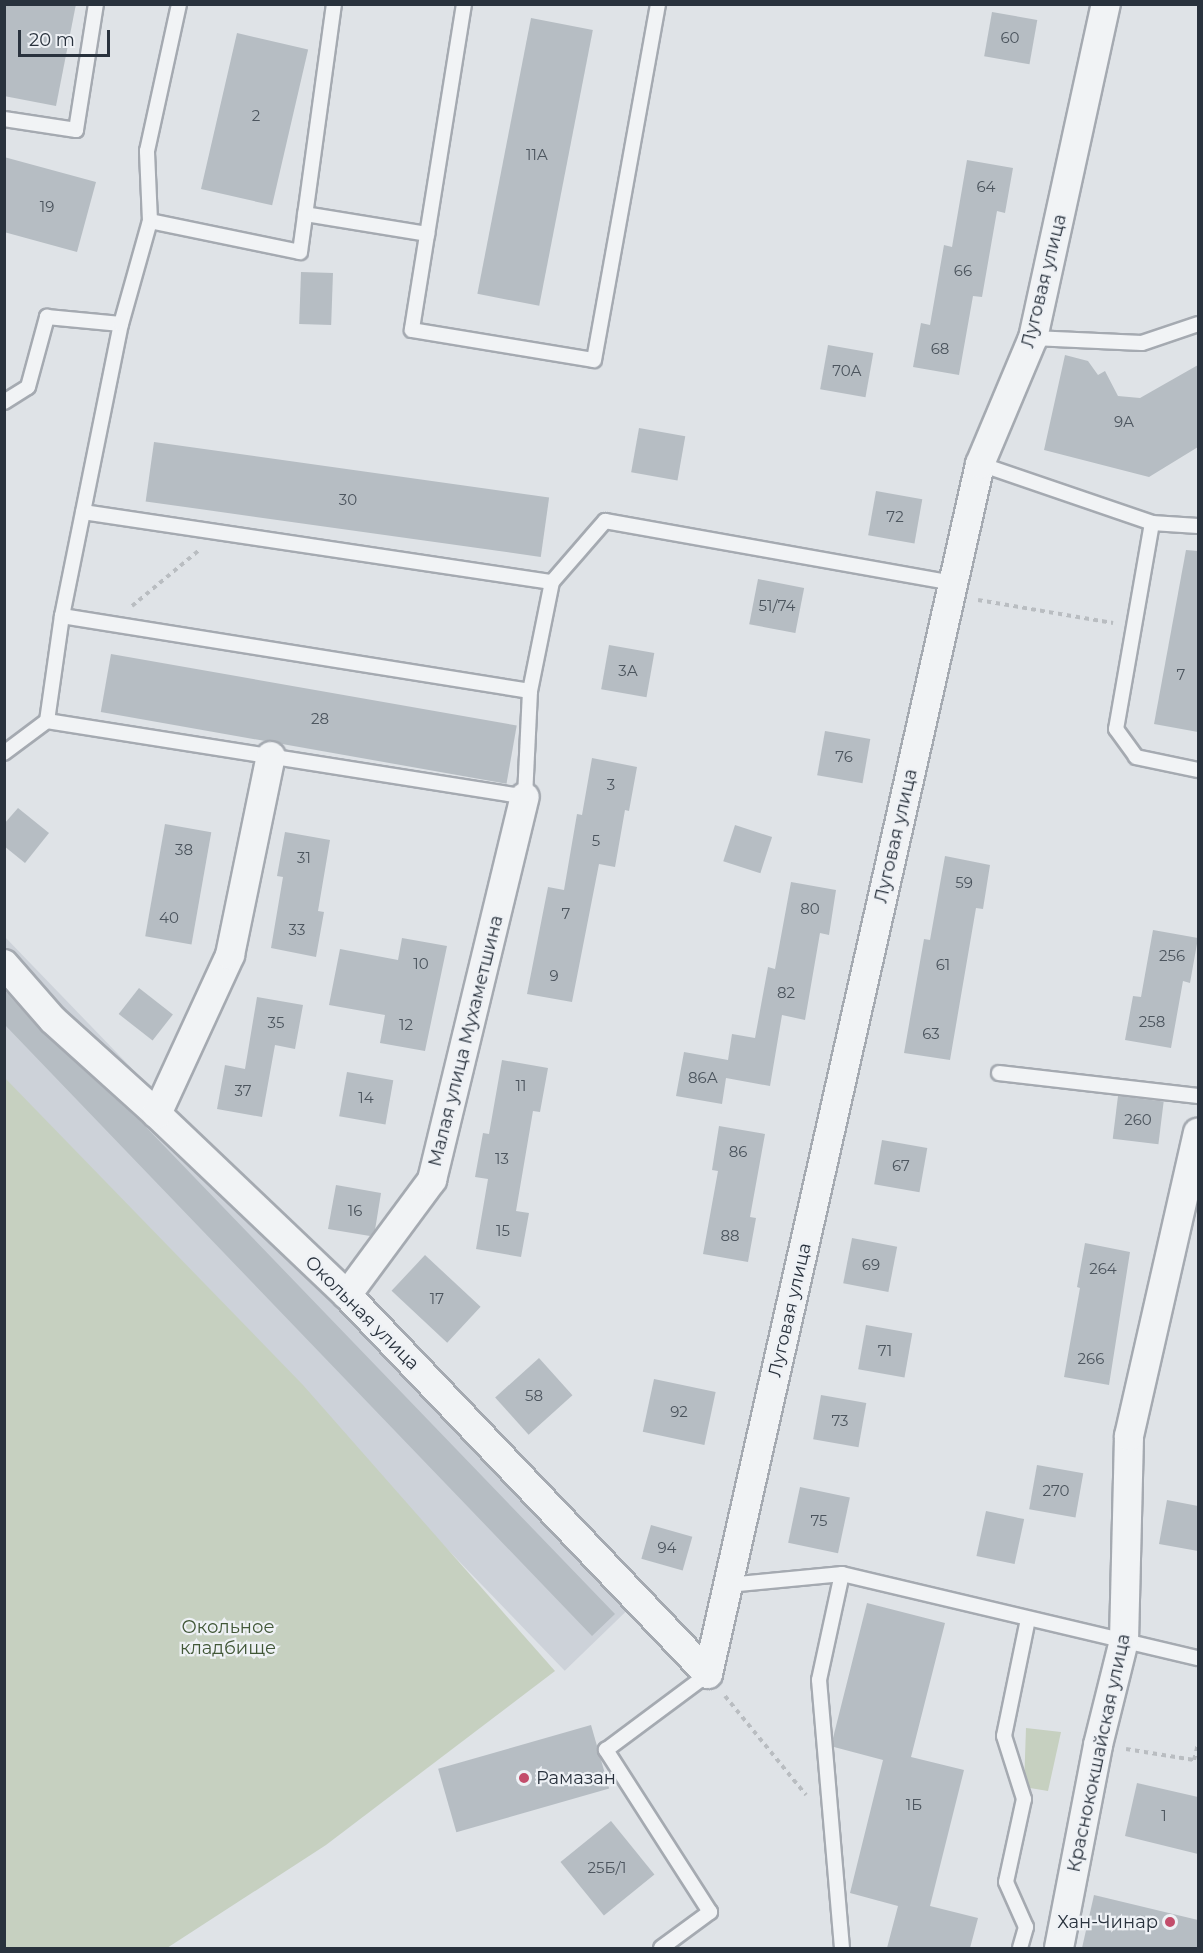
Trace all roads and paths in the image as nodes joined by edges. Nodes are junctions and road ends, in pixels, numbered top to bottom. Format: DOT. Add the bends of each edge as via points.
graph roads {
  1 [pos="96,4"];
  2 [pos="179,4"];
  3 [pos="334,4"];
  4 [pos="464,4"];
  5 [pos="658,4"];
  6 [pos="1106,4"];
  7 [pos="4,119"];
  8 [pos="305,214"];
  9 [pos="150,221"];
  10 [pos="427,234"];
  11 [pos="121,324"];
  12 [pos="1198,324"];
  13 [pos="1033,338"];
  14 [pos="4,402"];
  15 [pos="980,464"];
  16 [pos="83,512"];
  17 [pos="1152,523"];
  18 [pos="1198,526"];
  19 [pos="219,533"];
  20 [pos="552,582"];
  21 [pos="952,589"];
  22 [pos="62,616"];
  23 [pos="111,624"];
  24 [pos="1134,627"];
  25 [pos="530,691"];
  26 [pos="46,721"];
  27 [pos="4,753"];
  28 [pos="271,756"];
  29 [pos="1198,770"];
  30 [pos="525,797"];
  31 [pos="4,964"];
  32 [pos="999,1073"];
  33 [pos="1198,1096"];
  34 [pos="157,1114"];
  35 [pos="1198,1133"];
  36 [pos="347,1295"];
  37 [pos="842,1574"];
  38 [pos="728,1585"];
  39 [pos="1028,1619"];
  40 [pos="1125,1641"];
  41 [pos="1198,1658"];
  42 [pos="708,1674"];
  43 [pos="1198,1744"];
  44 [pos="1098,1745"];
  45 [pos="831,1827"];
  46 [pos="661,1948"];
  47 [pos="842,1948"];
  48 [pos="1020,1948"];
  49 [pos="1059,1948"];
  1 -- 7 [label="lane" via="76,130"];
  2 -- 9 [label="lane" via="147,151"];
  3 -- 8 [label="lane"];
  4 -- 10 [label="lane"];
  5 -- 10 [label="lane" via="594,360 412,330"];
  6 -- 13 [label="street, Луговая улица"];
  8 -- 9 [label="lane" via="300,252"];
  8 -- 10 [label="lane"];
  9 -- 11 [label="lane"];
  11 -- 14 [label="lane" via="47,317 28,387"];
  11 -- 16 [label="lane"];
  12 -- 13 [label="lane" via="1142,343"];
  13 -- 15 [label="street, Луговая улица"];
  15 -- 17 [label="lane"];
  15 -- 21 [label="street, Луговая улица"];
  16 -- 19 [label="lane"];
  16 -- 22 [label="lane"];
  17 -- 18 [label="lane"];
  17 -- 24 [label="lane"];
  19 -- 20 [label="lane"];
  19 -- 23 [label="path"];
  20 -- 21 [label="lane" via="605,521"];
  20 -- 25 [label="lane"];
  21 -- 24 [label="path"];
  21 -- 38 [label="street, Луговая улица"];
  22 -- 23 [label="lane"];
  22 -- 26 [label="lane"];
  23 -- 25 [label="lane"];
  24 -- 29 [label="lane" via="1116,729 1136,757"];
  25 -- 30 [label="lane"];
  26 -- 27 [label="lane"];
  26 -- 28 [label="lane"];
  28 -- 30 [label="lane"];
  28 -- 34 [label="street" via="230,955"];
  30 -- 36 [label="street, Малая улица Мухаметшина" via="432,1180"];
  31 -- 34 [label="street, Окольная улица" via="53,1020"];
  32 -- 33 [label="lane"];
  34 -- 36 [label="street, Окольная улица"];
  35 -- 40 [label="street, Краснококшайская улица" via="1129,1436"];
  36 -- 42 [label="street, Окольная улица"];
  37 -- 38 [label="lane"];
  37 -- 39 [label="lane"];
  37 -- 45 [label="lane" via="819,1680"];
  38 -- 42 [label="street, Луговая улица"];
  39 -- 40 [label="lane"];
  39 -- 48 [label="lane" via="1004,1736 1024,1799 1006,1882 1026,1927"];
  40 -- 41 [label="lane"];
  40 -- 44 [label="street, Краснококшайская улица"];
  42 -- 45 [label="path"];
  42 -- 46 [label="lane" via="606,1750 710,1912"];
  43 -- 44 [label="path" via="1194,1760"];
  44 -- 49 [label="street, Краснококшайская улица"];
  45 -- 47 [label="lane"];
}
